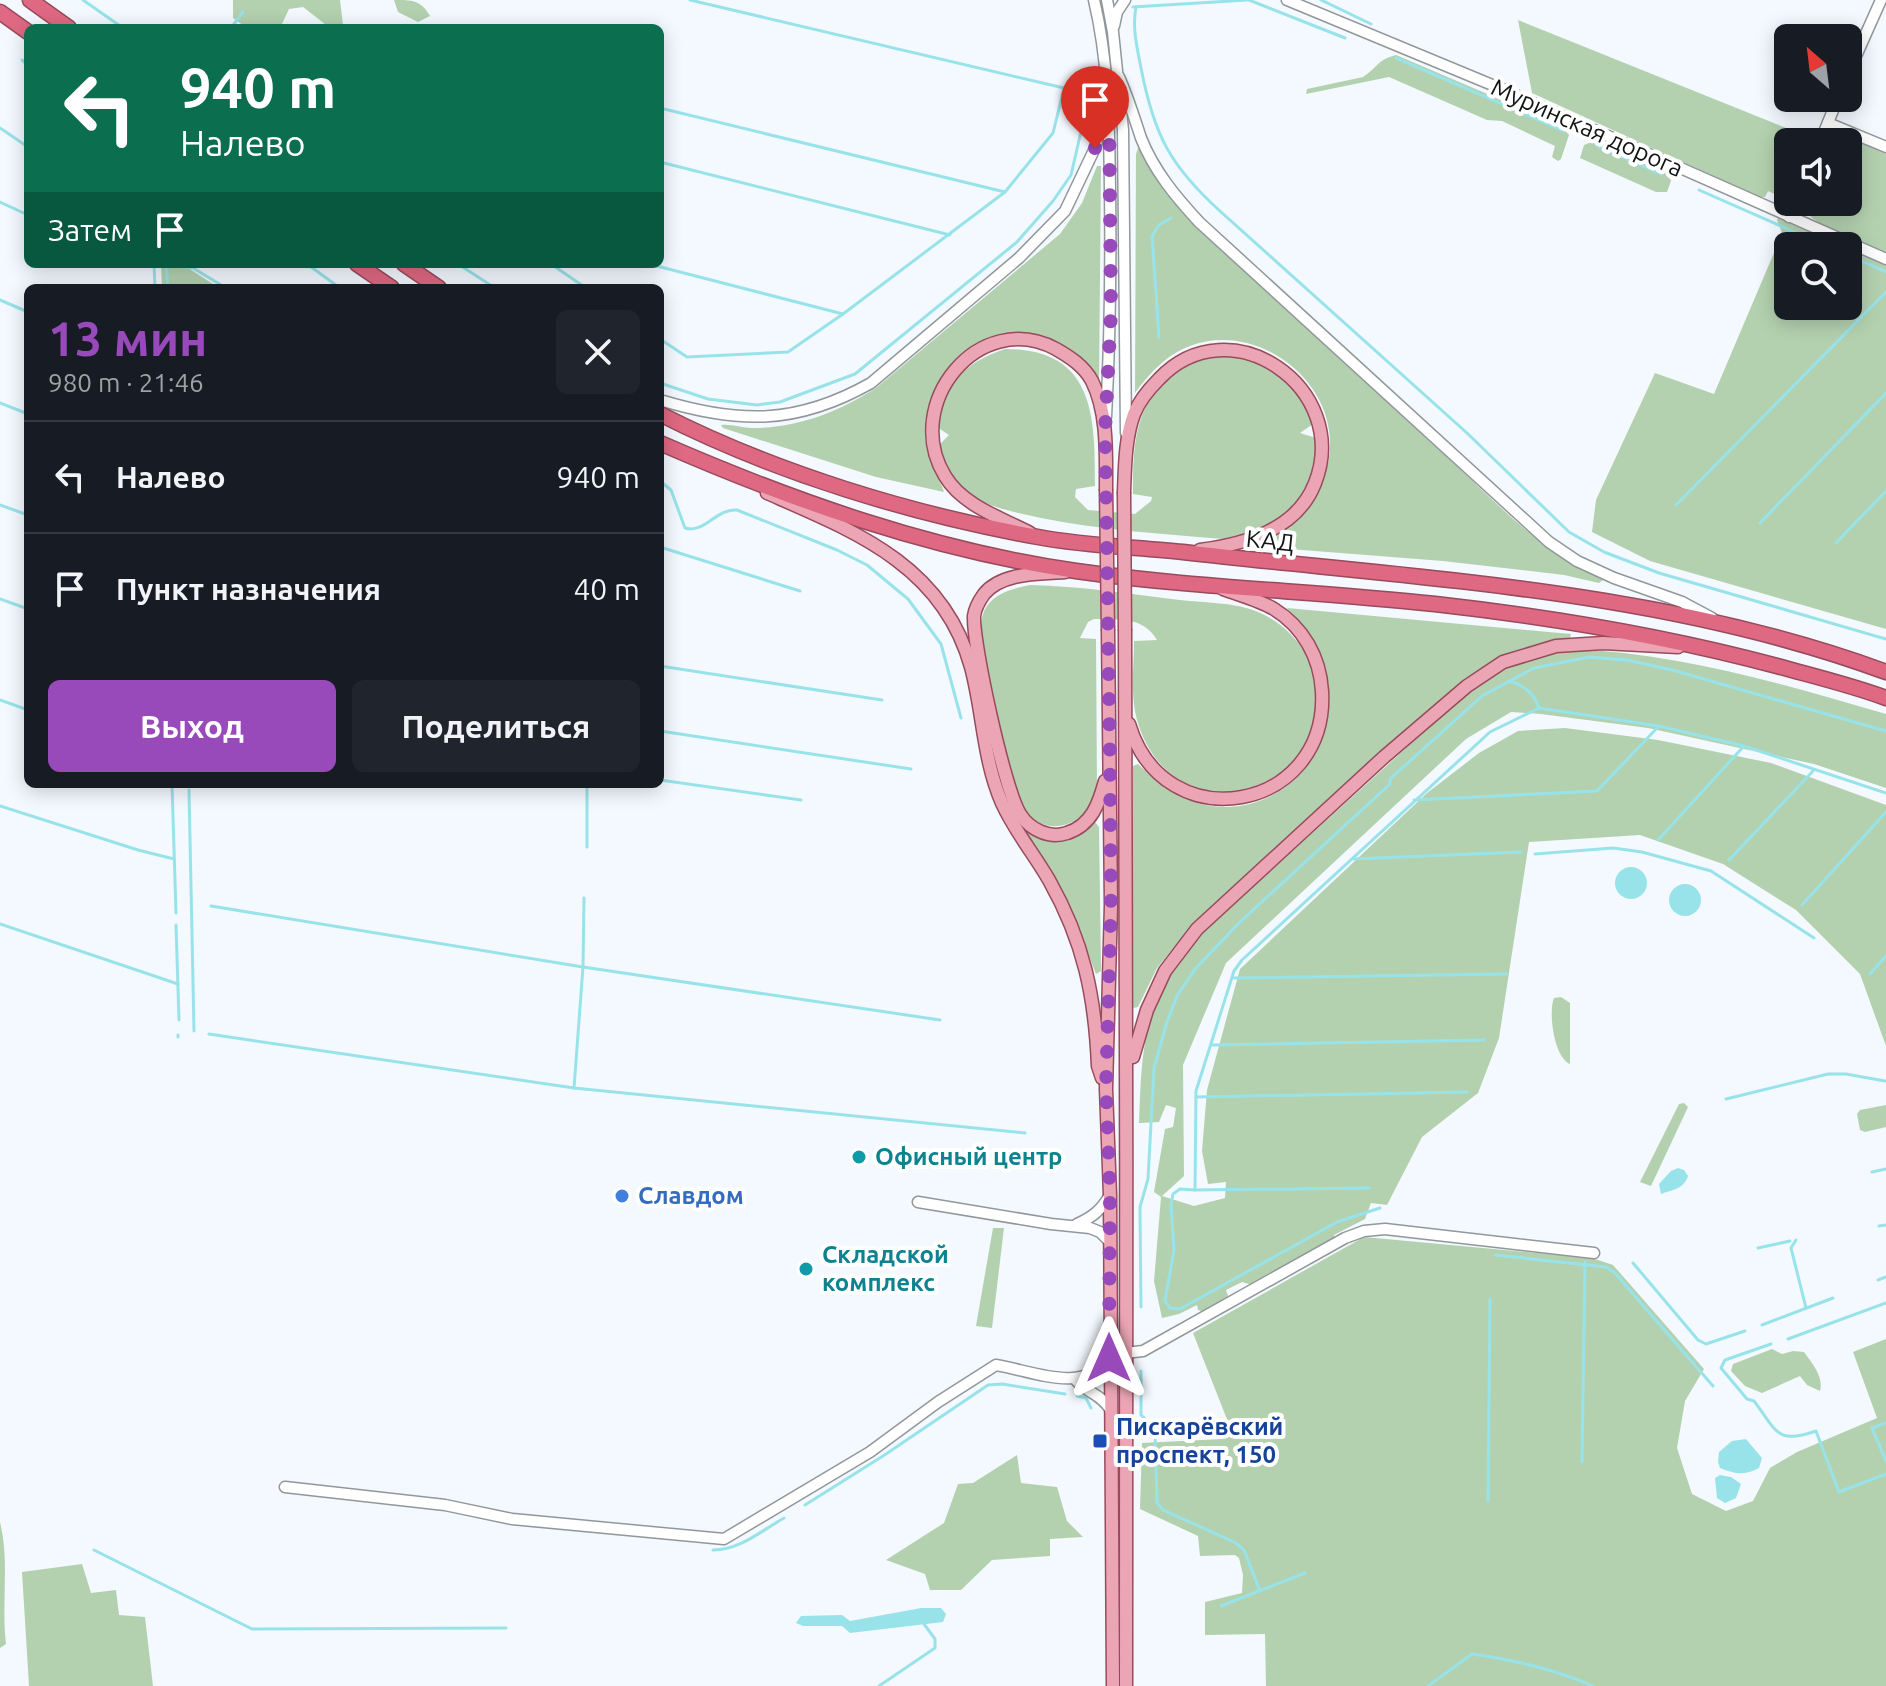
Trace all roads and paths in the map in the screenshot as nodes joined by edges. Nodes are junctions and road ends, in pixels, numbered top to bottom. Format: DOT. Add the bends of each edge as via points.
graph roads {
  1 [pos="30,0"];
  2 [pos="1094,0"];
  3 [pos="1107,0"];
  4 [pos="1125,0"];
  5 [pos="1287,0"];
  6 [pos="1881,0"];
  7 [pos="0,12"];
  8 [pos="63,24"];
  9 [pos="24,29"];
  10 [pos="1113,32"];
  11 [pos="1862,43"];
  12 [pos="1119,77"];
  13 [pos="1109,97"];
  14 [pos="1832,112"];
  15 [pos="1828,123"];
  16 [pos="1826,128"];
  17 [pos="1886,147"];
  18 [pos="1789,217"];
  19 [pos="1886,259"];
  20 [pos="363,268"];
  21 [pos="410,268"];
  22 [pos="386,284"];
  23 [pos="433,284"];
  24 [pos="664,401"];
  25 [pos="664,416"];
  26 [pos="1105,432"];
  27 [pos="664,445"];
  28 [pos="1126,451"];
  29 [pos="709,465"];
  30 [pos="1040,538"];
  31 [pos="1181,552"];
  32 [pos="1076,571"];
  33 [pos="1216,586"];
  34 [pos="1724,625"];
  35 [pos="1712,650"];
  36 [pos="1886,672"];
  37 [pos="1125,694"];
  38 [pos="1886,698"];
  39 [pos="1110,762"];
  40 [pos="1128,1076"];
  41 [pos="1106,1089"];
  42 [pos="1110,1195"];
  43 [pos="918,1202"];
  44 [pos="1075,1225"];
  45 [pos="1110,1242"];
  46 [pos="1594,1253"];
  47 [pos="1125,1353"];
  48 [pos="1109,1358"];
  49 [pos="1075,1379"];
  50 [pos="1110,1409"];
  51 [pos="285,1487"];
  52 [pos="1113,1686"];
  53 [pos="1126,1686"];
  1 -- 8 [label="highway"];
  2 -- 13 [label="street"];
  3 -- 10 [label="street"];
  4 -- 10 [label="street"];
  5 -- 18 [label="street, Муринская дорога"];
  6 -- 11 [label="street"];
  7 -- 9 [label="highway"];
  10 -- 12 [label="street"];
  12 -- 28 [label="street"];
  12 -- 34 [label="street" via="1142,140 1174,195 1446,449 1577,561 1682,602"];
  13 -- 24 [label="street" via="1095,148 1065,211 1019,258 871,383 809,409 754,419"];
  13 -- 26 [label="street" via="1111,312"];
  14 -- 15 [label="street"];
  15 -- 16 [label="street"];
  15 -- 17 [label="street"];
  18 -- 19 [label="street, Муринская дорога"];
  20 -- 22 [label="highway"];
  21 -- 23 [label="highway"];
  25 -- 30 [label="highway, КАД" via="855,491"];
  26 -- 30 [label="main road" via="1087,374 1046,344 1005,340 982,348 949,377 938,399 932,435 945,476 968,501"];
  26 -- 39 [label="main road, bridge"];
  27 -- 29 [label="highway, КАД"];
  28 -- 31 [label="main road" via="1134,414 1148,391 1175,365 1196,355 1228,351 1265,358 1291,378 1314,408 1324,447 1321,466 1293,516 1246,541"];
  28 -- 37 [label="main road, bridge"];
  29 -- 32 [label="highway, КАД" via="887,529"];
  29 -- 41 [label="main road" via="865,538 908,568 943,605 972,669 1000,800 1063,907 1089,978 1098,1066"];
  30 -- 31 [label="highway, КАД"];
  31 -- 34 [label="highway, КАД" via="1575,595"];
  32 -- 33 [label="highway, КАД"];
  32 -- 39 [label="main road" via="1019,576 990,588 974,614 977,644 1010,794 1026,821 1055,836 1082,826 1100,801"];
  33 -- 35 [label="highway, КАД" via="1525,615"];
  33 -- 37 [label="main road" via="1274,609 1315,657 1322,684 1320,722 1295,770 1246,797 1211,799 1185,792 1149,766 1136,745"];
  34 -- 36 [label="highway, КАД"];
  35 -- 38 [label="highway, КАД"];
  35 -- 40 [label="main road" via="1603,643 1556,646 1503,662 1467,686 1197,929 1165,971 1147,1010"];
  37 -- 40 [label="main road"];
  39 -- 41 [label="main road"];
  40 -- 47 [label="main road"];
  41 -- 42 [label="main road"];
  42 -- 44 [label="street" via="1091,1218"];
  42 -- 45 [label="main road"];
  43 -- 44 [label="street"];
  44 -- 45 [label="street" via="1100,1232"];
  45 -- 48 [label="main road"];
  46 -- 47 [label="street" via="1364,1231 1143,1351"];
  47 -- 53 [label="main road"];
  48 -- 49 [label="street" via="1096,1373"];
  48 -- 50 [label="main road"];
  49 -- 50 [label="street"];
  49 -- 51 [label="street" via="996,1365 870,1452 724,1539 512,1519 477,1510"];
  50 -- 52 [label="main road"];
}
